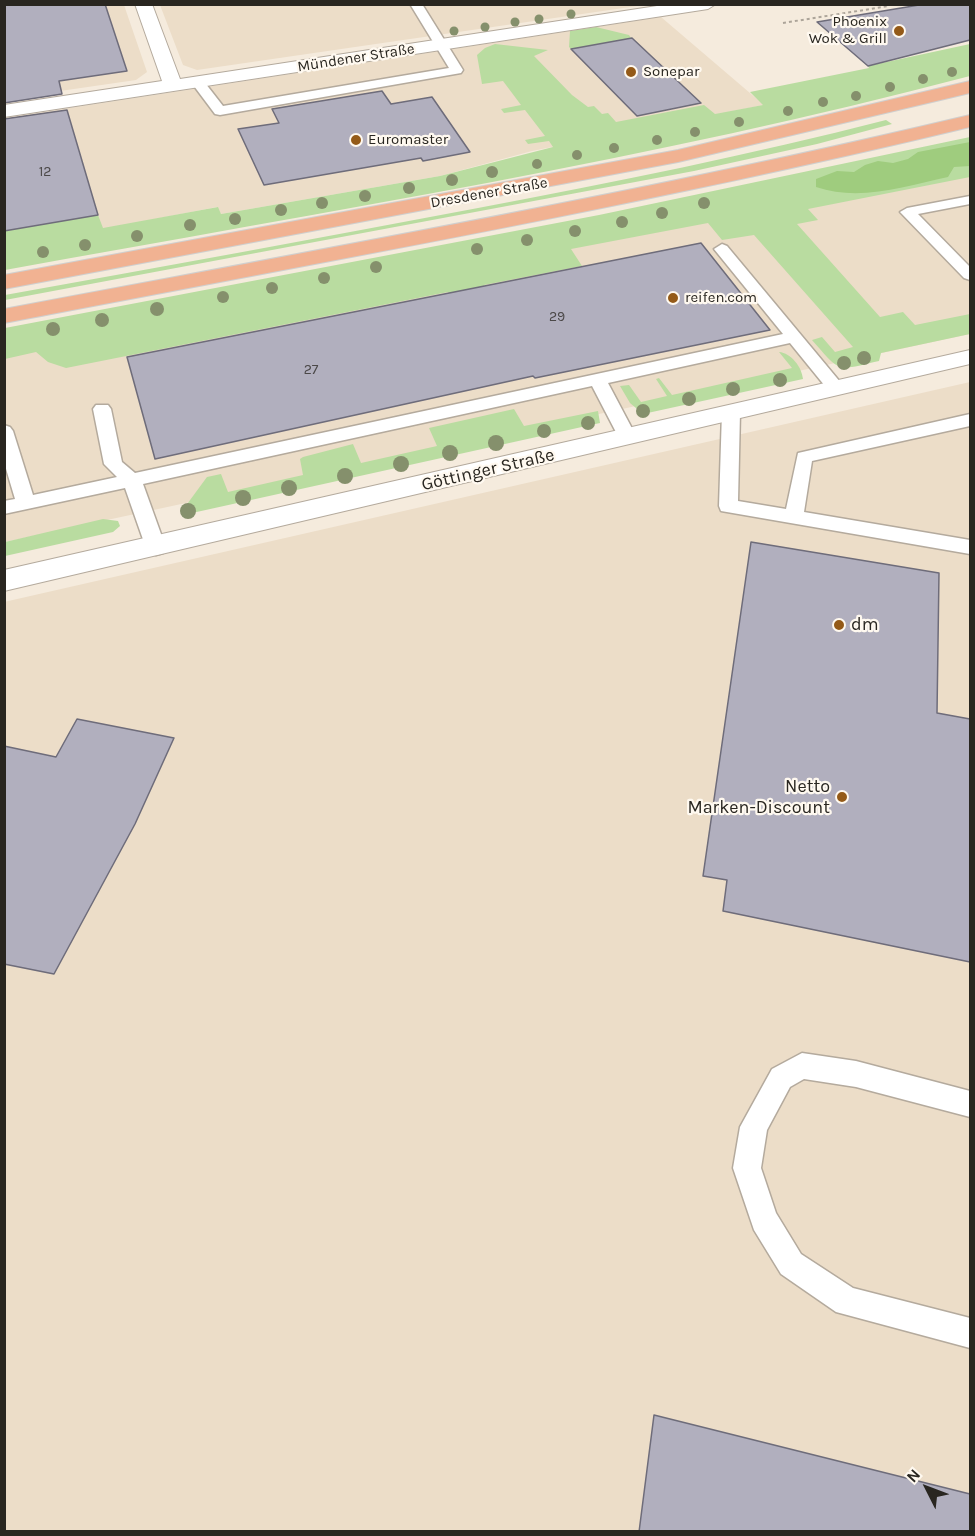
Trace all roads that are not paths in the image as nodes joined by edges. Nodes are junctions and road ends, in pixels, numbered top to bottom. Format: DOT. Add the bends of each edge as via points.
graph roads {
  1 [pos="143,4"];
  2 [pos="416,4"];
  3 [pos="708,4"];
  4 [pos="441,45"];
  5 [pos="197,82"];
  6 [pos="173,86"];
  7 [pos="970,87"];
  8 [pos="4,111"];
  9 [pos="970,121"];
  10 [pos="970,200"];
  11 [pos="722,249"];
  12 [pos="970,275"];
  13 [pos="4,282"];
  14 [pos="4,316"];
  15 [pos="794,337"];
  16 [pos="970,357"];
  17 [pos="598,380"];
  18 [pos="835,387"];
  19 [pos="102,409"];
  20 [pos="731,412"];
  21 [pos="970,420"];
  22 [pos="4,431"];
  23 [pos="627,436"];
  24 [pos="132,480"];
  25 [pos="26,503"];
  26 [pos="4,508"];
  27 [pos="794,517"];
  28 [pos="970,547"];
  29 [pos="156,548"];
  30 [pos="4,581"];
  31 [pos="970,1104"];
  32 [pos="970,1333"];
  1 -- 6 [label="street"];
  2 -- 4 [label="lane"];
  3 -- 4 [label="street, Mündener Straße"];
  4 -- 5 [label="street, Mündener Straße"];
  4 -- 5 [label="lane" via="457,70 220,111"];
  5 -- 6 [label="street, Mündener Straße"];
  6 -- 8 [label="street, Mündener Straße"];
  7 -- 13 [label="main road, Dresdener Straße" via="666,159"];
  9 -- 14 [label="main road, Dresdener Straße" via="588,205"];
  10 -- 12 [label="lane" via="907,213"];
  11 -- 15 [label="lane"];
  15 -- 17 [label="lane"];
  15 -- 18 [label="lane"];
  16 -- 18 [label="street, Göttinger Straße"];
  17 -- 23 [label="lane"];
  17 -- 24 [label="lane"];
  18 -- 20 [label="street, Göttinger Straße"];
  19 -- 24 [label="lane" via="113,464"];
  20 -- 23 [label="street, Göttinger Straße"];
  20 -- 27 [label="lane" via="728,506"];
  21 -- 27 [label="lane" via="804,457"];
  22 -- 25 [label="lane"];
  23 -- 29 [label="street, Göttinger Straße"];
  24 -- 25 [label="lane"];
  24 -- 29 [label="lane"];
  25 -- 26 [label="lane"];
  27 -- 28 [label="lane"];
  29 -- 30 [label="street, Göttinger Straße"];
  31 -- 32 [label="lane" via="855,1074 802,1066 781,1078 754,1127 747,1168 764,1220 791,1264 847,1301"];
}
